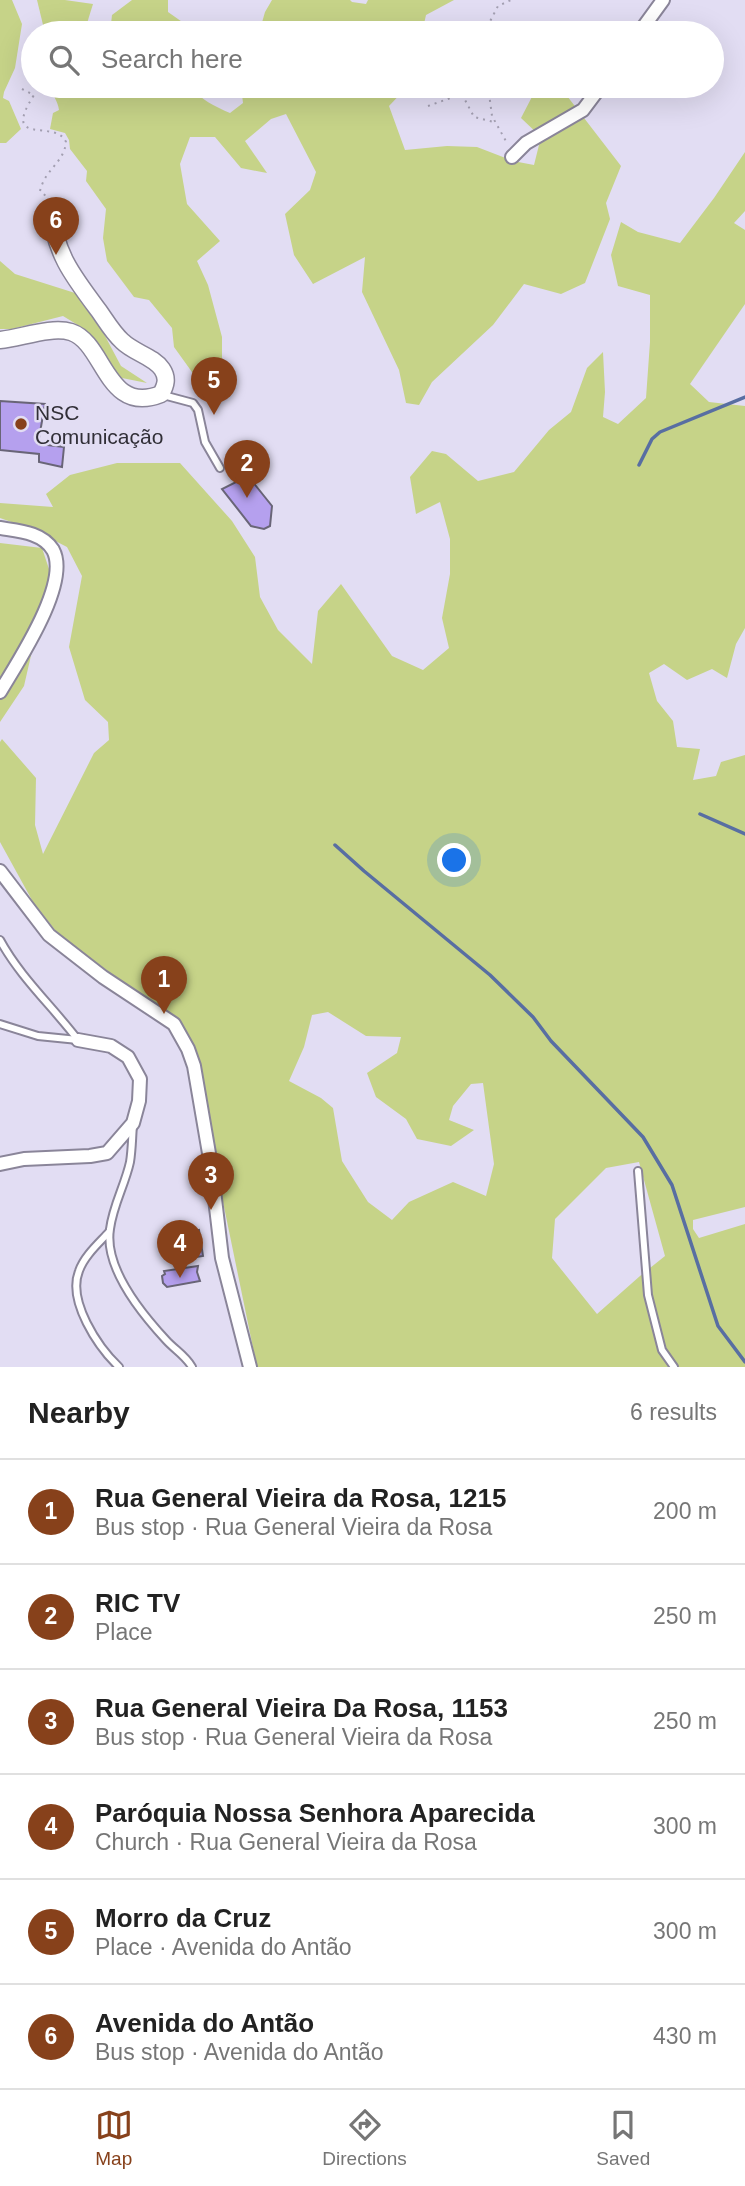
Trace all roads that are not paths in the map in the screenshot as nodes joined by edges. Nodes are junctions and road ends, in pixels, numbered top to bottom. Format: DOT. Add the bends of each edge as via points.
graph roads {
  1 [pos="663,0"];
  2 [pos="648,21"];
  3 [pos="590,98"];
  4 [pos="512,157"];
  5 [pos="50,209"];
  6 [pos="0,340"];
  7 [pos="161,394"];
  8 [pos="220,468"];
  9 [pos="0,528"];
  10 [pos="0,692"];
  11 [pos="0,871"];
  12 [pos="0,940"];
  13 [pos="0,1024"];
  14 [pos="78,1040"];
  15 [pos="133,1123"];
  16 [pos="0,1164"];
  17 [pos="638,1171"];
  18 [pos="109,1232"];
  19 [pos="119,1367"];
  20 [pos="192,1367"];
  21 [pos="250,1367"];
  22 [pos="674,1367"];
  1 -- 2 [label="street"];
  3 -- 4 [label="street" via="583,110 526,143"];
  5 -- 7 [label="street" via="55,240 66,266 120,340 161,368 166,379"];
  6 -- 7 [label="street" via="55,330 73,332 112,382 128,394 138,400"];
  7 -- 8 [label="lane" via="193,403 205,442"];
  9 -- 10 [label="street" via="27,532 44,541 53,551 56,565 46,612"];
  11 -- 21 [label="street" via="49,935 174,1024 188,1049 211,1165 222,1258"];
  12 -- 14 [label="lane" via="17,968"];
  13 -- 14 [label="lane" via="38,1036"];
  14 -- 15 [label="street" via="111,1046 128,1057 140,1079"];
  15 -- 16 [label="street" via="107,1153"];
  15 -- 18 [label="lane" via="130,1161"];
  17 -- 22 [label="lane" via="648,1295 662,1350"];
  18 -- 19 [label="lane" via="78,1271 77,1301 81,1314"];
  18 -- 20 [label="lane" via="110,1255 123,1284"];
}
